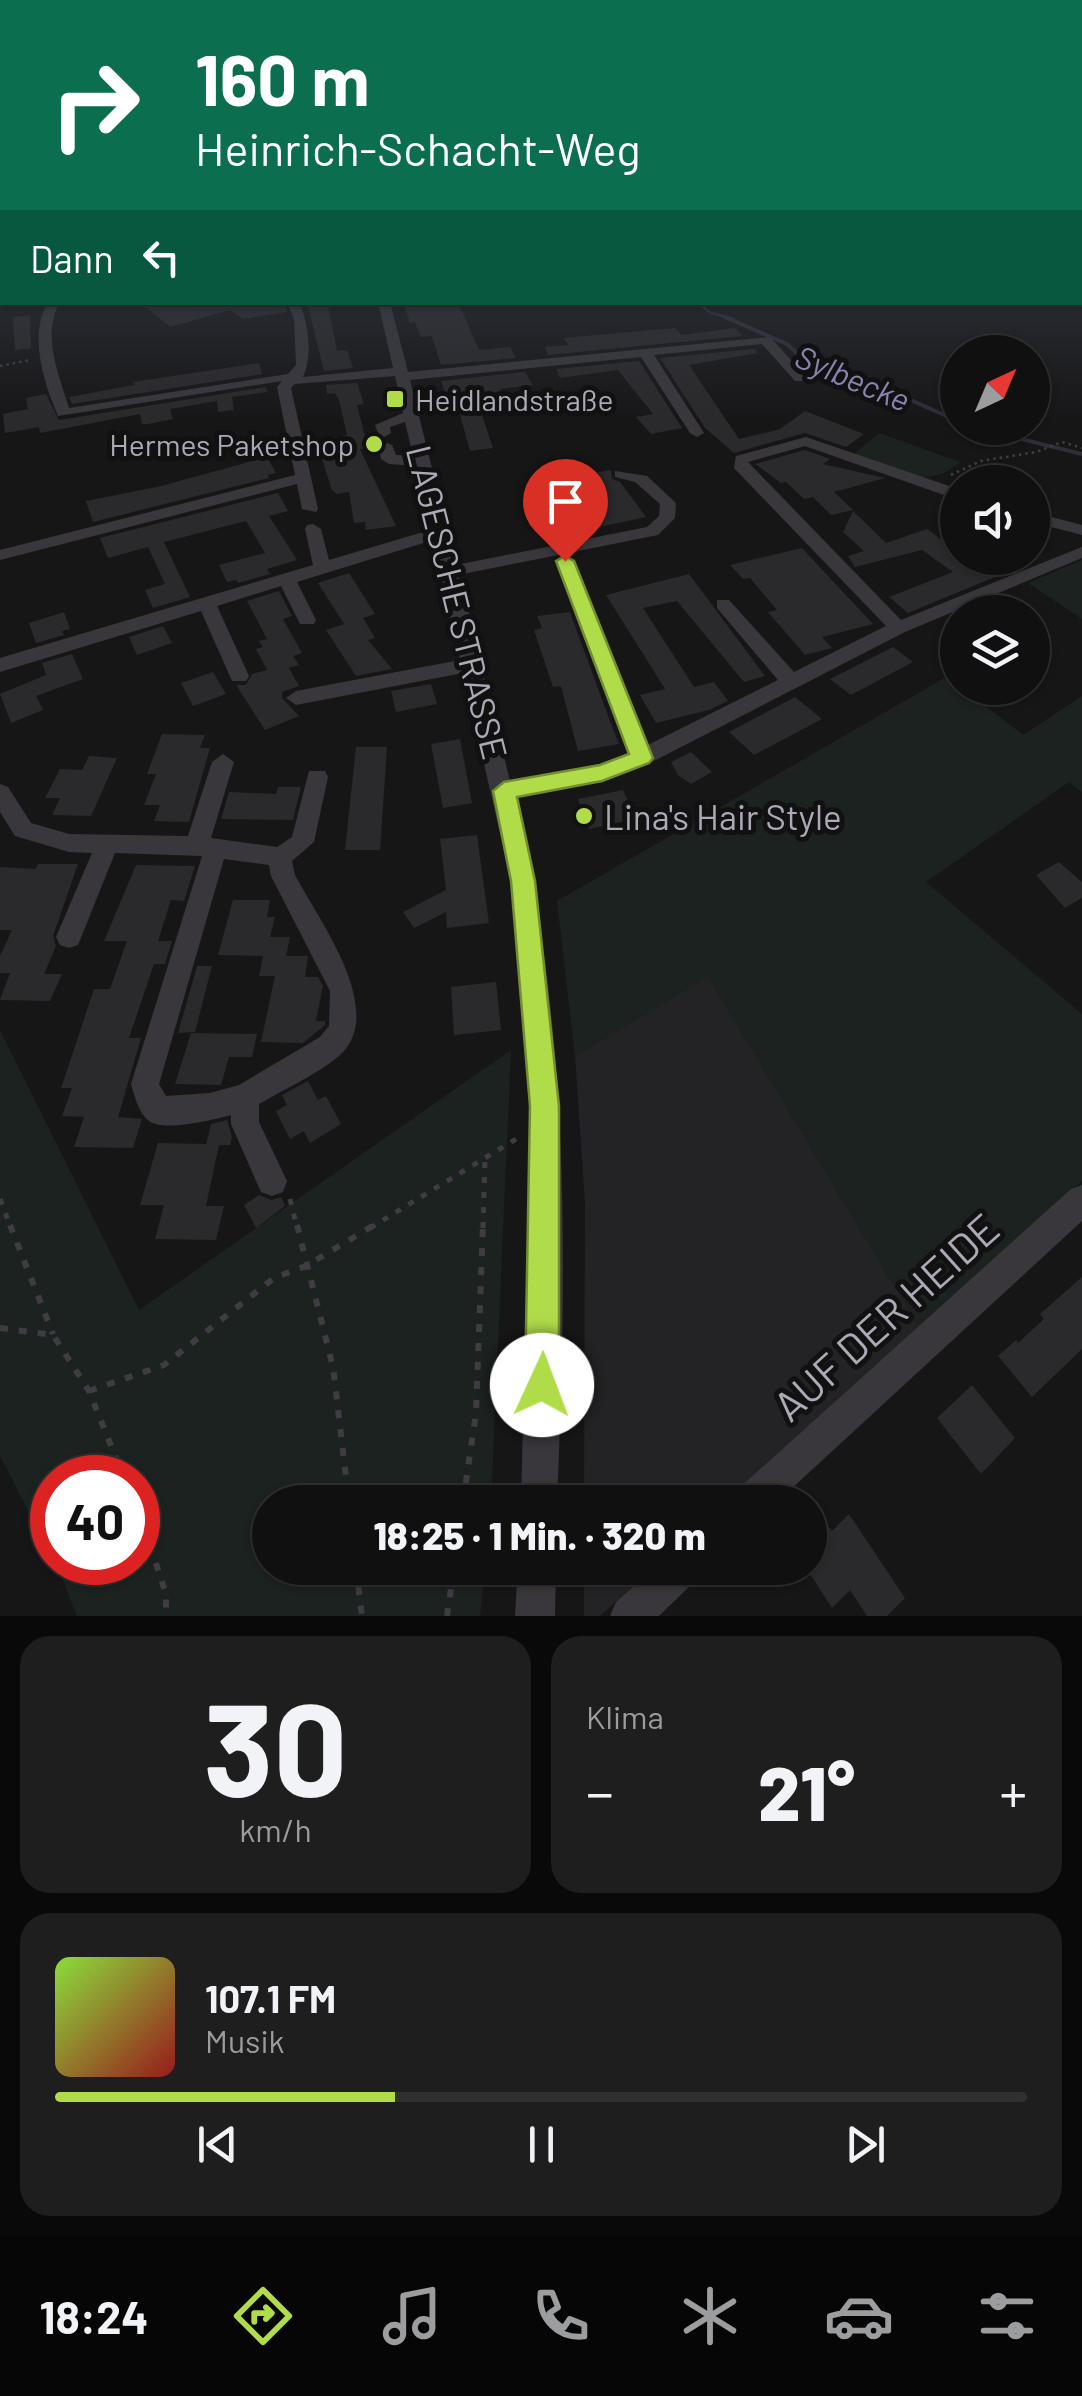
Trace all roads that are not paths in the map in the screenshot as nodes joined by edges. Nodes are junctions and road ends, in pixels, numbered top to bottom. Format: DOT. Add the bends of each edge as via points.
graph roads {
  1 [pos="52,305"];
  2 [pos="294,305"];
  3 [pos="385,305"];
  4 [pos="645,352"];
  5 [pos="401,374"];
  6 [pos="800,378"];
  7 [pos="292,379"];
  8 [pos="411,414"];
  9 [pos="363,430"];
  10 [pos="697,433"];
  11 [pos="384,435"];
  12 [pos="424,462"];
  13 [pos="622,474"];
  14 [pos="300,478"];
  15 [pos="940,489"];
  16 [pos="310,509"];
  17 [pos="1050,522"];
  18 [pos="313,529"];
  19 [pos="1082,530"];
  20 [pos="442,532"];
  21 [pos="1082,552"];
  22 [pos="0,555"];
  23 [pos="565,561"];
  24 [pos="322,568"];
  25 [pos="452,571"];
  26 [pos="286,578"];
  27 [pos="206,600"];
  28 [pos="723,604"];
  29 [pos="307,620"];
  30 [pos="898,628"];
  31 [pos="474,664"];
  32 [pos="0,665"];
  33 [pos="239,676"];
  34 [pos="791,682"];
  35 [pos="296,698"];
  36 [pos="642,758"];
  37 [pos="223,762"];
  38 [pos="317,778"];
  39 [pos="504,791"];
  40 [pos="0,793"];
  41 [pos="107,844"];
  42 [pos="207,847"];
  43 [pos="280,857"];
  44 [pos="69,937"];
  45 [pos="245,1097"];
  46 [pos="280,1188"];
  47 [pos="1082,1200"];
  48 [pos="540,1485"];
  49 [pos="770,1485"];
  50 [pos="537,1585"];
  51 [pos="664,1585"];
  52 [pos="536,1616"];
  53 [pos="630,1616"];
  1 -- 7 [label="street" via="44,333 57,414 202,387"];
  2 -- 7 [label="street" via="302,366"];
  3 -- 5 [label="street, LAGESCHE STRASSE"];
  4 -- 5 [label="street"];
  4 -- 6 [label="street" via="765,340"];
  4 -- 10 [label="street"];
  5 -- 7 [label="street"];
  5 -- 8 [label="street, LAGESCHE STRASSE"];
  7 -- 14 [label="street" via="284,387"];
  8 -- 11 [label="street"];
  8 -- 12 [label="street, LAGESCHE STRASSE"];
  9 -- 11 [label="street"];
  11 -- 12 [label="street" via="389,460"];
  12 -- 20 [label="street, LAGESCHE STRASSE"];
  13 -- 25 [label="street" via="641,479 668,503 668,518 652,530"];
  14 -- 16 [label="street"];
  14 -- 22 [label="street"];
  15 -- 30 [label="street" via="806,440 740,459"];
  17 -- 19 [label="street"];
  18 -- 24 [label="street"];
  20 -- 24 [label="street"];
  20 -- 25 [label="street, LAGESCHE STRASSE"];
  21 -- 30 [label="street"];
  23 -- 36 [label="street"];
  24 -- 26 [label="street"];
  25 -- 31 [label="street, LAGESCHE STRASSE"];
  26 -- 27 [label="street"];
  26 -- 29 [label="street"];
  27 -- 32 [label="street"];
  27 -- 33 [label="street"];
  28 -- 34 [label="street"];
  30 -- 34 [label="street"];
  31 -- 35 [label="street"];
  31 -- 39 [label="street, LAGESCHE STRASSE"];
  34 -- 36 [label="street"];
  36 -- 39 [label="street"];
  37 -- 42 [label="street"];
  38 -- 43 [label="street" via="302,842"];
  39 -- 48 [label="street, LAGESCHE STRASSE" via="523,881 544,1128"];
  40 -- 41 [label="street" via="22,830 69,843"];
  41 -- 42 [label="street"];
  41 -- 44 [label="street"];
  42 -- 43 [label="street"];
  42 -- 45 [label="street" via="145,1084 160,1111"];
  43 -- 45 [label="street" via="283,876 342,990 342,1030 330,1046"];
  45 -- 46 [label="street" via="245,1124"];
  47 -- 49 [label="street, AUF DER HEIDE"];
  50 -- 52 [label="street"];
  51 -- 53 [label="street"];
}
